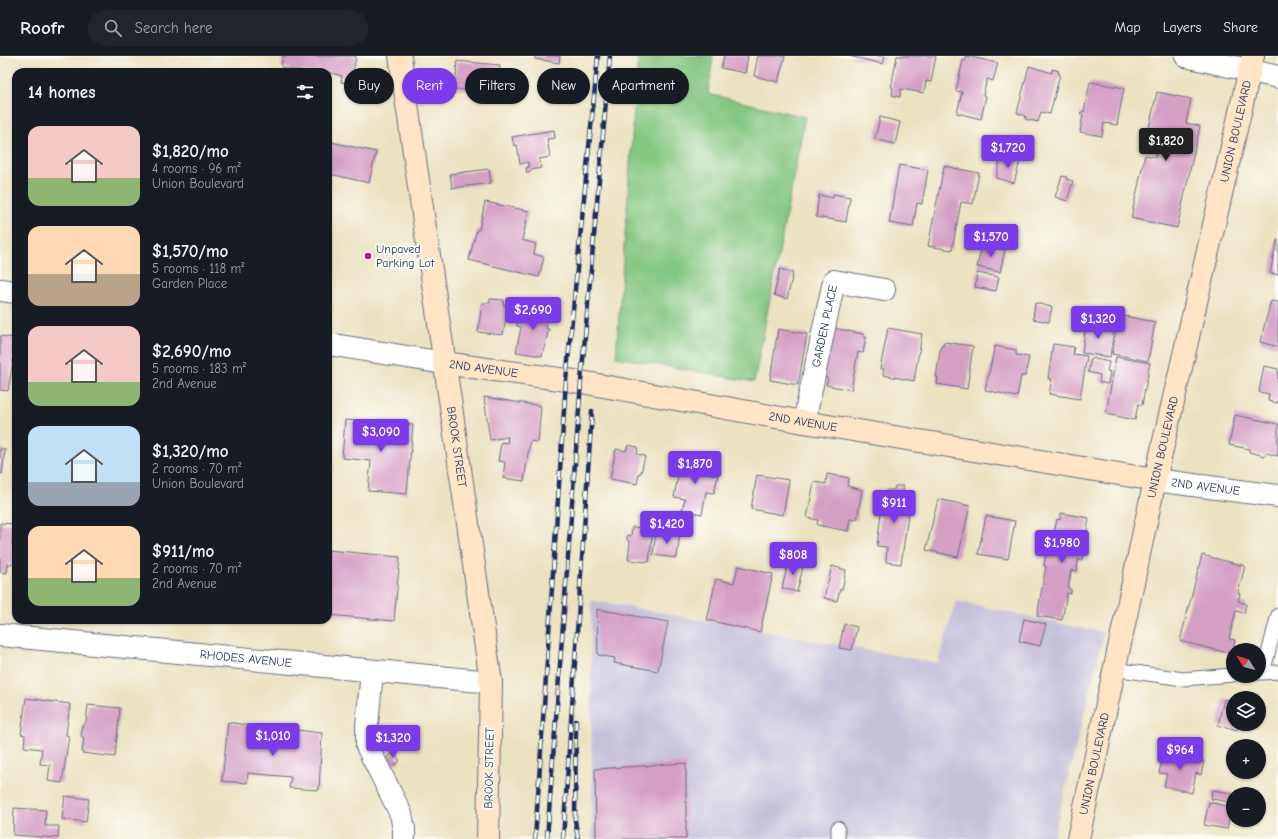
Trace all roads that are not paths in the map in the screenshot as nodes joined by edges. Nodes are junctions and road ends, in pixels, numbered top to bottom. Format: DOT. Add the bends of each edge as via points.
graph roads {
  1 [pos="400,56"];
  2 [pos="1186,56"];
  3 [pos="1251,63"];
  4 [pos="1278,77"];
  5 [pos="0,290"];
  6 [pos="884,290"];
  7 [pos="12,292"];
  8 [pos="332,345"];
  9 [pos="444,363"];
  10 [pos="804,422"];
  11 [pos="1155,480"];
  12 [pos="1278,496"];
  13 [pos="1278,615"];
  14 [pos="0,635"];
  15 [pos="1266,656"];
  16 [pos="1114,669"];
  17 [pos="372,671"];
  18 [pos="1278,672"];
  19 [pos="1266,673"];
  20 [pos="1226,676"];
  21 [pos="491,682"];
  22 [pos="404,839"];
  23 [pos="488,839"];
  24 [pos="1078,839"];
  1 -- 9 [label="street, BROOK STREET"];
  2 -- 3 [label="street"];
  3 -- 4 [label="street"];
  3 -- 11 [label="street, UNION BOULEVARD"];
  5 -- 7 [label="street"];
  6 -- 10 [label="street, GARDEN PLACE" via="834,281"];
  8 -- 9 [label="street, 2ND AVENUE"];
  9 -- 10 [label="street, 2ND AVENUE" via="581,382"];
  9 -- 21 [label="street, BROOK STREET"];
  10 -- 11 [label="street, 2ND AVENUE"];
  11 -- 12 [label="street, 2ND AVENUE"];
  11 -- 16 [label="street, UNION BOULEVARD"];
  13 -- 15 [label="lane"];
  14 -- 17 [label="street, RHODES AVENUE"];
  16 -- 20 [label="lane" via="1183,679"];
  16 -- 24 [label="street, UNION BOULEVARD"];
  17 -- 21 [label="street, RHODES AVENUE"];
  17 -- 22 [label="street" via="367,746 401,814"];
  18 -- 19 [label="lane"];
  21 -- 23 [label="street, BROOK STREET"];
}
